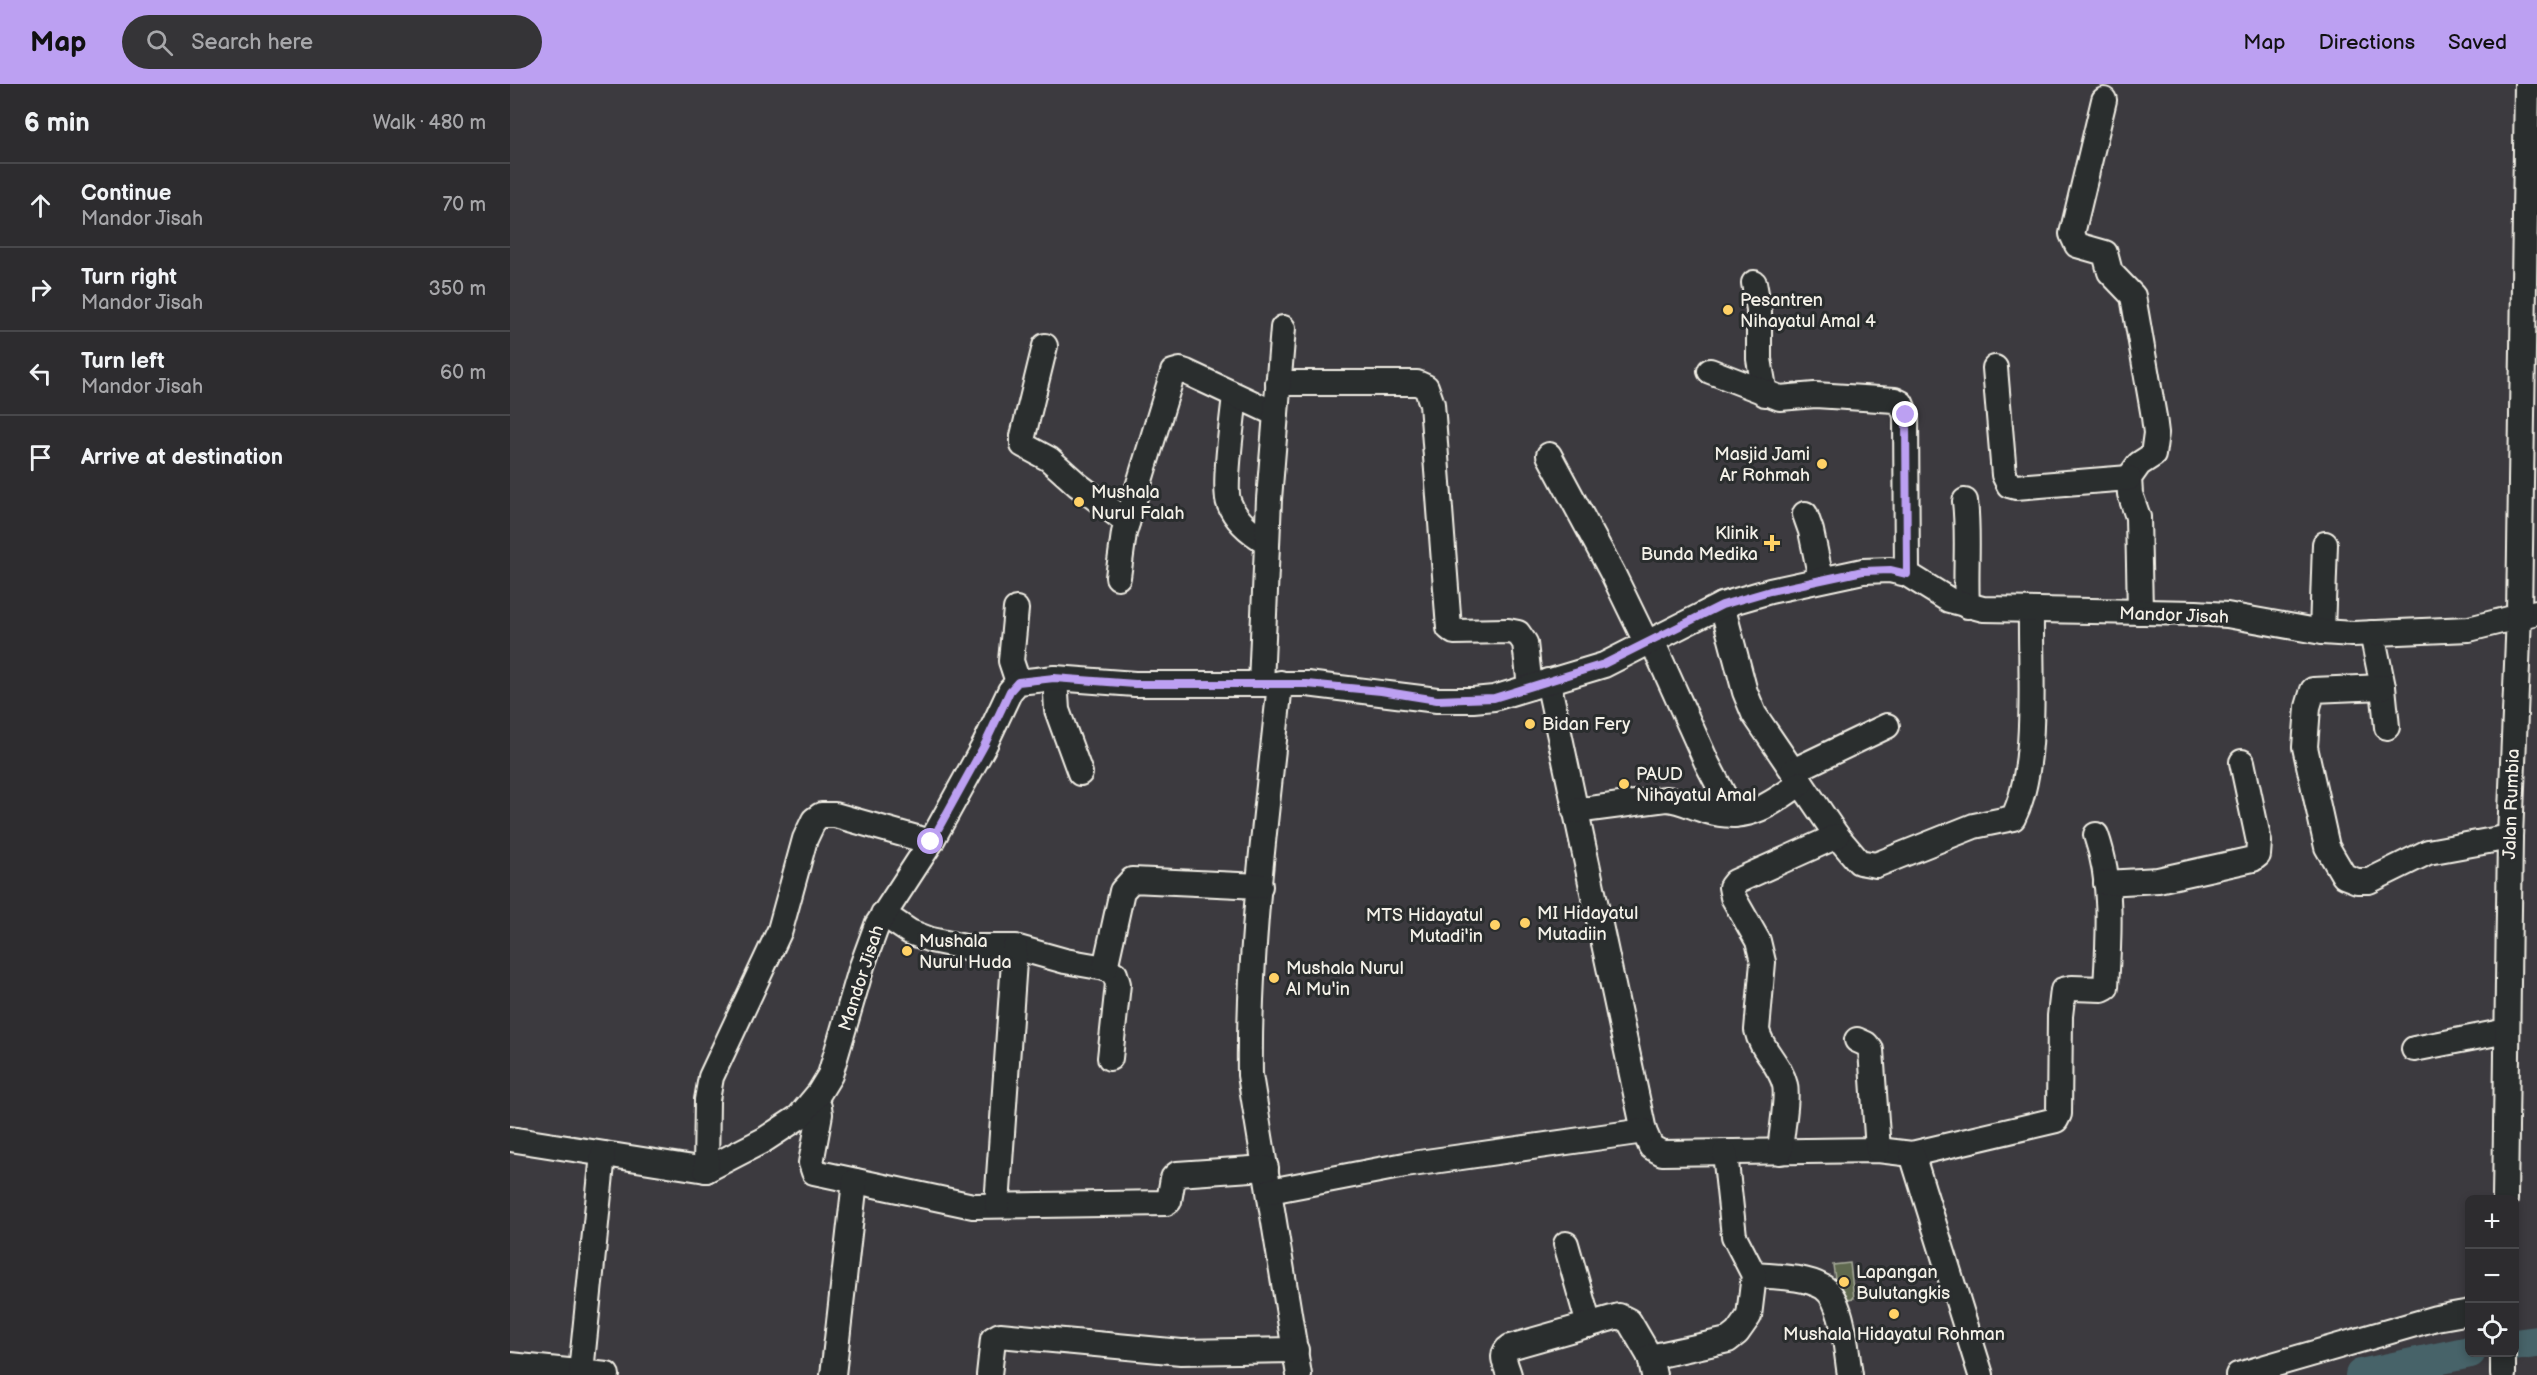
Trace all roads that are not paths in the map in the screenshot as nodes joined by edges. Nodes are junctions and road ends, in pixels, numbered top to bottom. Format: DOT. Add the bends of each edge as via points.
graph roads {
  1 [pos="2527,84"];
  2 [pos="2104,100"];
  3 [pos="1754,283"];
  4 [pos="1283,328"];
  5 [pos="1045,346"];
  6 [pos="1995,368"];
  7 [pos="1710,371"];
  8 [pos="1278,383"];
  9 [pos="1765,393"];
  10 [pos="1235,396"];
  11 [pos="1276,414"];
  12 [pos="1549,455"];
  13 [pos="2129,478"];
  14 [pos="1965,501"];
  15 [pos="1805,514"];
  16 [pos="1127,522"];
  17 [pos="1267,542"];
  18 [pos="2325,544"];
  19 [pos="1907,574"];
  20 [pos="1118,577"];
  21 [pos="1821,579"];
  22 [pos="1722,605"];
  23 [pos="1967,606"];
  24 [pos="1016,609"];
  25 [pos="2031,612"];
  26 [pos="2140,612"];
  27 [pos="2528,614"];
  28 [pos="2322,632"];
  29 [pos="2372,633"];
  30 [pos="1649,643"];
  31 [pos="1054,678"];
  32 [pos="1018,682"];
  33 [pos="1270,684"];
  34 [pos="1539,684"];
  35 [pos="2383,687"];
  36 [pos="1887,726"];
  37 [pos="2387,727"];
  38 [pos="2242,762"];
  39 [pos="1080,773"];
  40 [pos="1797,777"];
  41 [pos="1575,811"];
  42 [pos="1734,815"];
  43 [pos="2096,835"];
  44 [pos="1837,836"];
  45 [pos="2510,837"];
  46 [pos="931,842"];
  47 [pos="2106,883"];
  48 [pos="1260,886"];
  49 [pos="883,914"];
  50 [pos="1015,947"];
  51 [pos="1105,968"];
  52 [pos="2507,1031"];
  53 [pos="1857,1040"];
  54 [pos="2414,1049"];
  55 [pos="1110,1058"];
  56 [pos="810,1106"];
  57 [pos="1644,1131"];
  58 [pos="510,1139"];
  59 [pos="1878,1150"];
  60 [pos="1780,1152"];
  61 [pos="1725,1153"];
  62 [pos="603,1154"];
  63 [pos="1912,1154"];
  64 [pos="706,1170"];
  65 [pos="1268,1179"];
  66 [pos="855,1181"];
  67 [pos="2505,1195"];
  68 [pos="997,1204"];
  69 [pos="1566,1244"];
  70 [pos="1754,1275"];
  71 [pos="2465,1313"];
  72 [pos="1589,1325"];
  73 [pos="1296,1350"];
  74 [pos="2503,1357"];
  75 [pos="510,1365"];
  76 [pos="1652,1366"];
  77 [pos="581,1372"];
  78 [pos="607,1375"];
  79 [pos="833,1375"];
  80 [pos="989,1375"];
  81 [pos="1299,1375"];
  82 [pos="1509,1375"];
  83 [pos="1850,1375"];
  84 [pos="1981,1375"];
  85 [pos="2238,1375"];
  86 [pos="2503,1375"];
  1 -- 27 [label="street, Jalan Rumbia"];
  2 -- 13 [label="street" via="2072,234 2077,245 2105,253 2110,272 2133,296 2156,433 2153,455 2139,464"];
  3 -- 9 [label="street"];
  4 -- 8 [label="street"];
  5 -- 16 [label="street" via="1023,444 1049,459"];
  6 -- 13 [label="street" via="2004,475 2009,485"];
  7 -- 9 [label="street"];
  8 -- 11 [label="street"];
  8 -- 34 [label="street" via="1417,383 1426,387 1432,405 1449,628 1454,632 1515,631 1522,635"];
  9 -- 19 [label="street" via="1779,398 1815,395 1901,403 1906,415"];
  10 -- 11 [label="street"];
  10 -- 16 [label="street" via="1186,372 1173,372"];
  10 -- 17 [label="street" via="1227,500 1241,522"];
  11 -- 17 [label="street"];
  12 -- 30 [label="street"];
  13 -- 26 [label="street" via="2138,517"];
  14 -- 23 [label="street"];
  15 -- 21 [label="street"];
  16 -- 20 [label="street"];
  17 -- 33 [label="street"];
  18 -- 28 [label="street"];
  19 -- 21 [label="street, Mandor Jisah" via="1863,571"];
  19 -- 23 [label="street, Mandor Jisah" via="1949,600"];
  21 -- 22 [label="street, Mandor Jisah"];
  22 -- 30 [label="street, Mandor Jisah"];
  22 -- 40 [label="street" via="1748,703"];
  23 -- 25 [label="street, Mandor Jisah"];
  24 -- 32 [label="street" via="1011,661"];
  25 -- 26 [label="street, Mandor Jisah"];
  25 -- 44 [label="street" via="2030,728 2025,776 2013,818 1974,826 1876,865 1859,862"];
  26 -- 28 [label="street, Mandor Jisah" via="2227,615"];
  27 -- 29 [label="street, Mandor Jisah" via="2469,629"];
  27 -- 45 [label="street, Jalan Rumbia"];
  28 -- 29 [label="street, Mandor Jisah"];
  29 -- 35 [label="street"];
  30 -- 34 [label="street, Mandor Jisah" via="1604,664"];
  30 -- 42 [label="street"];
  31 -- 32 [label="street, Mandor Jisah"];
  31 -- 33 [label="street, Mandor Jisah" via="1135,684"];
  31 -- 39 [label="street" via="1057,710"];
  32 -- 46 [label="street, Mandor Jisah"];
  33 -- 34 [label="street, Mandor Jisah" via="1342,686 1456,700 1494,698"];
  33 -- 48 [label="street"];
  34 -- 41 [label="street"];
  35 -- 37 [label="street"];
  35 -- 45 [label="street" via="2313,690 2308,707 2308,765 2327,847 2344,876 2369,880 2428,852"];
  36 -- 40 [label="street"];
  38 -- 47 [label="street" via="2259,842 2258,855 2158,880"];
  40 -- 42 [label="street" via="1767,807"];
  40 -- 44 [label="street"];
  41 -- 42 [label="street" via="1666,799 1708,812"];
  41 -- 57 [label="street"];
  43 -- 47 [label="street"];
  44 -- 60 [label="street" via="1735,882 1731,888 1762,951 1757,1030 1785,1085"];
  45 -- 52 [label="street, Jalan Rumbia"];
  46 -- 49 [label="street, Mandor Jisah"];
  46 -- 64 [label="street" via="835,815 814,819 780,930 711,1077"];
  47 -- 63 [label="street" via="2106,987 2063,990 2058,1117 2053,1122"];
  48 -- 51 [label="street" via="1132,880 1122,891"];
  48 -- 65 [label="street" via="1249,1035 1250,1075"];
  49 -- 50 [label="street" via="931,940 966,947"];
  49 -- 56 [label="street, Mandor Jisah" via="868,948 832,1069"];
  50 -- 51 [label="street"];
  50 -- 68 [label="street"];
  51 -- 55 [label="street" via="1116,975 1118,984"];
  52 -- 54 [label="street"];
  52 -- 67 [label="street, Jalan Rumbia"];
  53 -- 59 [label="street" via="1871,1050"];
  56 -- 64 [label="street, Mandor Jisah" via="764,1140"];
  56 -- 66 [label="street" via="819,1107 820,1114 811,1168"];
  57 -- 61 [label="street" via="1651,1147 1662,1153"];
  57 -- 65 [label="street" via="1405,1165"];
  58 -- 62 [label="street"];
  59 -- 60 [label="street"];
  59 -- 63 [label="street"];
  60 -- 61 [label="street"];
  61 -- 70 [label="street" via="1734,1236"];
  62 -- 64 [label="street"];
  62 -- 77 [label="street"];
  63 -- 84 [label="street"];
  65 -- 68 [label="street" via="1178,1174 1173,1178 1166,1203"];
  65 -- 73 [label="street"];
  66 -- 68 [label="street" via="973,1206"];
  66 -- 79 [label="street"];
  69 -- 72 [label="street"];
  70 -- 76 [label="street" via="1749,1316 1737,1333 1728,1340"];
  70 -- 83 [label="street" via="1804,1281 1825,1288 1840,1315"];
  71 -- 85 [label="street"];
  72 -- 76 [label="street" via="1624,1317"];
  72 -- 82 [label="street" via="1510,1347 1503,1355"];
  73 -- 80 [label="street" via="1181,1352 1000,1335 993,1339"];
  73 -- 81 [label="street"];
  74 -- 86 [label="street"];
  75 -- 77 [label="street"];
  77 -- 78 [label="street"];
}
